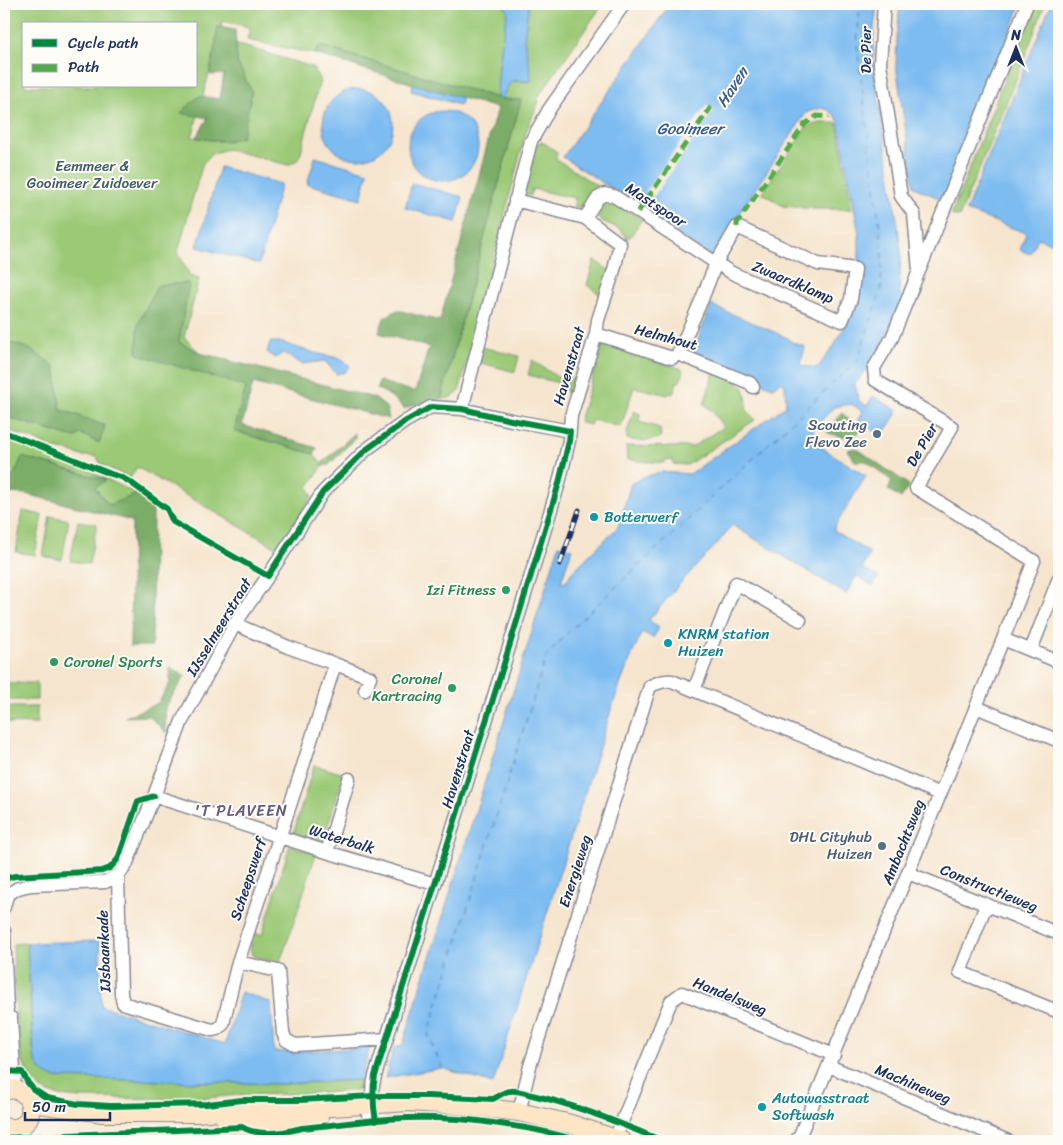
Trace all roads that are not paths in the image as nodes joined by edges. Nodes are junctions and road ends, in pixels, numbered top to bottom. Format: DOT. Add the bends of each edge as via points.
graph roads {
  1 [pos="624,4"];
  2 [pos="884,4"];
  3 [pos="1027,4"];
  4 [pos="515,200"];
  5 [pos="585,218"];
  6 [pos="716,263"];
  7 [pos="919,271"];
  8 [pos="596,334"];
  9 [pos="678,354"];
  10 [pos="753,387"];
  11 [pos="462,409"];
  12 [pos="570,431"];
  13 [pos="1034,561"];
  14 [pos="1059,578"];
  15 [pos="800,620"];
  16 [pos="235,624"];
  17 [pos="1003,639"];
  18 [pos="1031,650"];
  19 [pos="1059,662"];
  20 [pos="335,664"];
  21 [pos="366,690"];
  22 [pos="694,690"];
  23 [pos="976,707"];
  24 [pos="1059,740"];
  25 [pos="349,779"];
  26 [pos="940,794"];
  27 [pos="154,796"];
  28 [pos="279,837"];
  29 [pos="327,852"];
  30 [pos="908,873"];
  31 [pos="118,876"];
  32 [pos="435,884"];
  33 [pos="986,905"];
  34 [pos="4,907"];
  35 [pos="4,931"];
  36 [pos="1059,934"];
  37 [pos="238,962"];
  38 [pos="7,1009"];
  39 [pos="1059,1012"];
  40 [pos="4,1032"];
  41 [pos="387,1039"];
  42 [pos="831,1060"];
  43 [pos="9,1090"];
  44 [pos="370,1109"];
  45 [pos="519,1112"];
  46 [pos="20,1123"];
  47 [pos="273,1124"];
  48 [pos="981,1136"];
  49 [pos="799,1139"];
  50 [pos="618,1140"];
  51 [pos="1008,1141"];
  1 -- 4 [label="street" via="550,108 531,141"];
  2 -- 7 [label="street, De Pier" via="880,64 901,196 914,214"];
  3 -- 7 [label="street, De Pier"];
  4 -- 5 [label="street"];
  4 -- 11 [label="street"];
  5 -- 6 [label="street, Mastspoor" via="598,198 605,194 614,196"];
  5 -- 8 [label="street, Havenstraat" via="620,244"];
  6 -- 6 [label="street, Zwaardklamp" via="732,274 842,321 851,298 855,270 818,264 737,228"];
  6 -- 9 [label="street"];
  7 -- 13 [label="street, De Pier" via="892,338 874,368 876,380 952,427 916,488"];
  8 -- 9 [label="street, Helmhout" via="672,358"];
  8 -- 12 [label="street, Havenstraat" via="570,416"];
  9 -- 10 [label="street, Helmhout"];
  11 -- 12 [label="street, IJsselmeerstraat"];
  11 -- 16 [label="street, IJsselmeerstraat" via="431,408 406,421 367,450 323,492"];
  12 -- 32 [label="street, Havenstraat" via="559,483"];
  13 -- 17 [label="street, Ambachtsweg"];
  14 -- 18 [label="street"];
  15 -- 22 [label="street" via="736,583"];
  16 -- 20 [label="street"];
  16 -- 27 [label="street, IJsselmeerstraat" via="182,721"];
  17 -- 18 [label="street"];
  17 -- 23 [label="street, Ambachtsweg"];
  18 -- 19 [label="street"];
  20 -- 21 [label="street" via="370,677"];
  20 -- 28 [label="street, Scheepswerf"];
  22 -- 26 [label="street, Energieweg"];
  22 -- 45 [label="street, Energieweg" via="667,680 650,686 530,1066"];
  23 -- 24 [label="street"];
  23 -- 26 [label="street, Ambachtsweg"];
  25 -- 29 [label="street"];
  26 -- 30 [label="street, Ambachtsweg"];
  27 -- 28 [label="street, Waterbalk"];
  27 -- 31 [label="street, IJsselmeerstraat" via="126,865"];
  28 -- 29 [label="street, Waterbalk"];
  28 -- 37 [label="street, Scheepswerf"];
  29 -- 32 [label="street, Waterbalk"];
  30 -- 33 [label="street, Constructieweg"];
  30 -- 42 [label="street, Ambachtsweg"];
  31 -- 34 [label="street" via="105,882 18,888 7,895"];
  31 -- 37 [label="street, IJsbaankade" via="121,994 124,1003 212,1030 218,1029 223,1024"];
  32 -- 41 [label="street, Havenstraat"];
  33 -- 36 [label="street, Constructieweg"];
  33 -- 39 [label="street" via="960,972"];
  35 -- 38 [label="street"];
  37 -- 41 [label="street" via="278,971 283,1033 286,1040 295,1045"];
  38 -- 40 [label="street"];
  38 -- 43 [label="street" via="12,1022 14,1071"];
  41 -- 44 [label="street, Havenstraat" via="375,1076"];
  42 -- 48 [label="street, Machineweg"];
  42 -- 49 [label="street, Ambachtsweg"];
  42 -- 50 [label="street, Handelsweg" via="682,993 671,1001"];
  43 -- 46 [label="street" via="18,1090 26,1095"];
  44 -- 45 [label="street" via="446,1104"];
  44 -- 47 [label="street"];
  45 -- 50 [label="street" via="571,1124"];
  46 -- 47 [label="street" via="87,1118 101,1113 196,1113"];
  48 -- 51 [label="street, Machineweg"];
}
